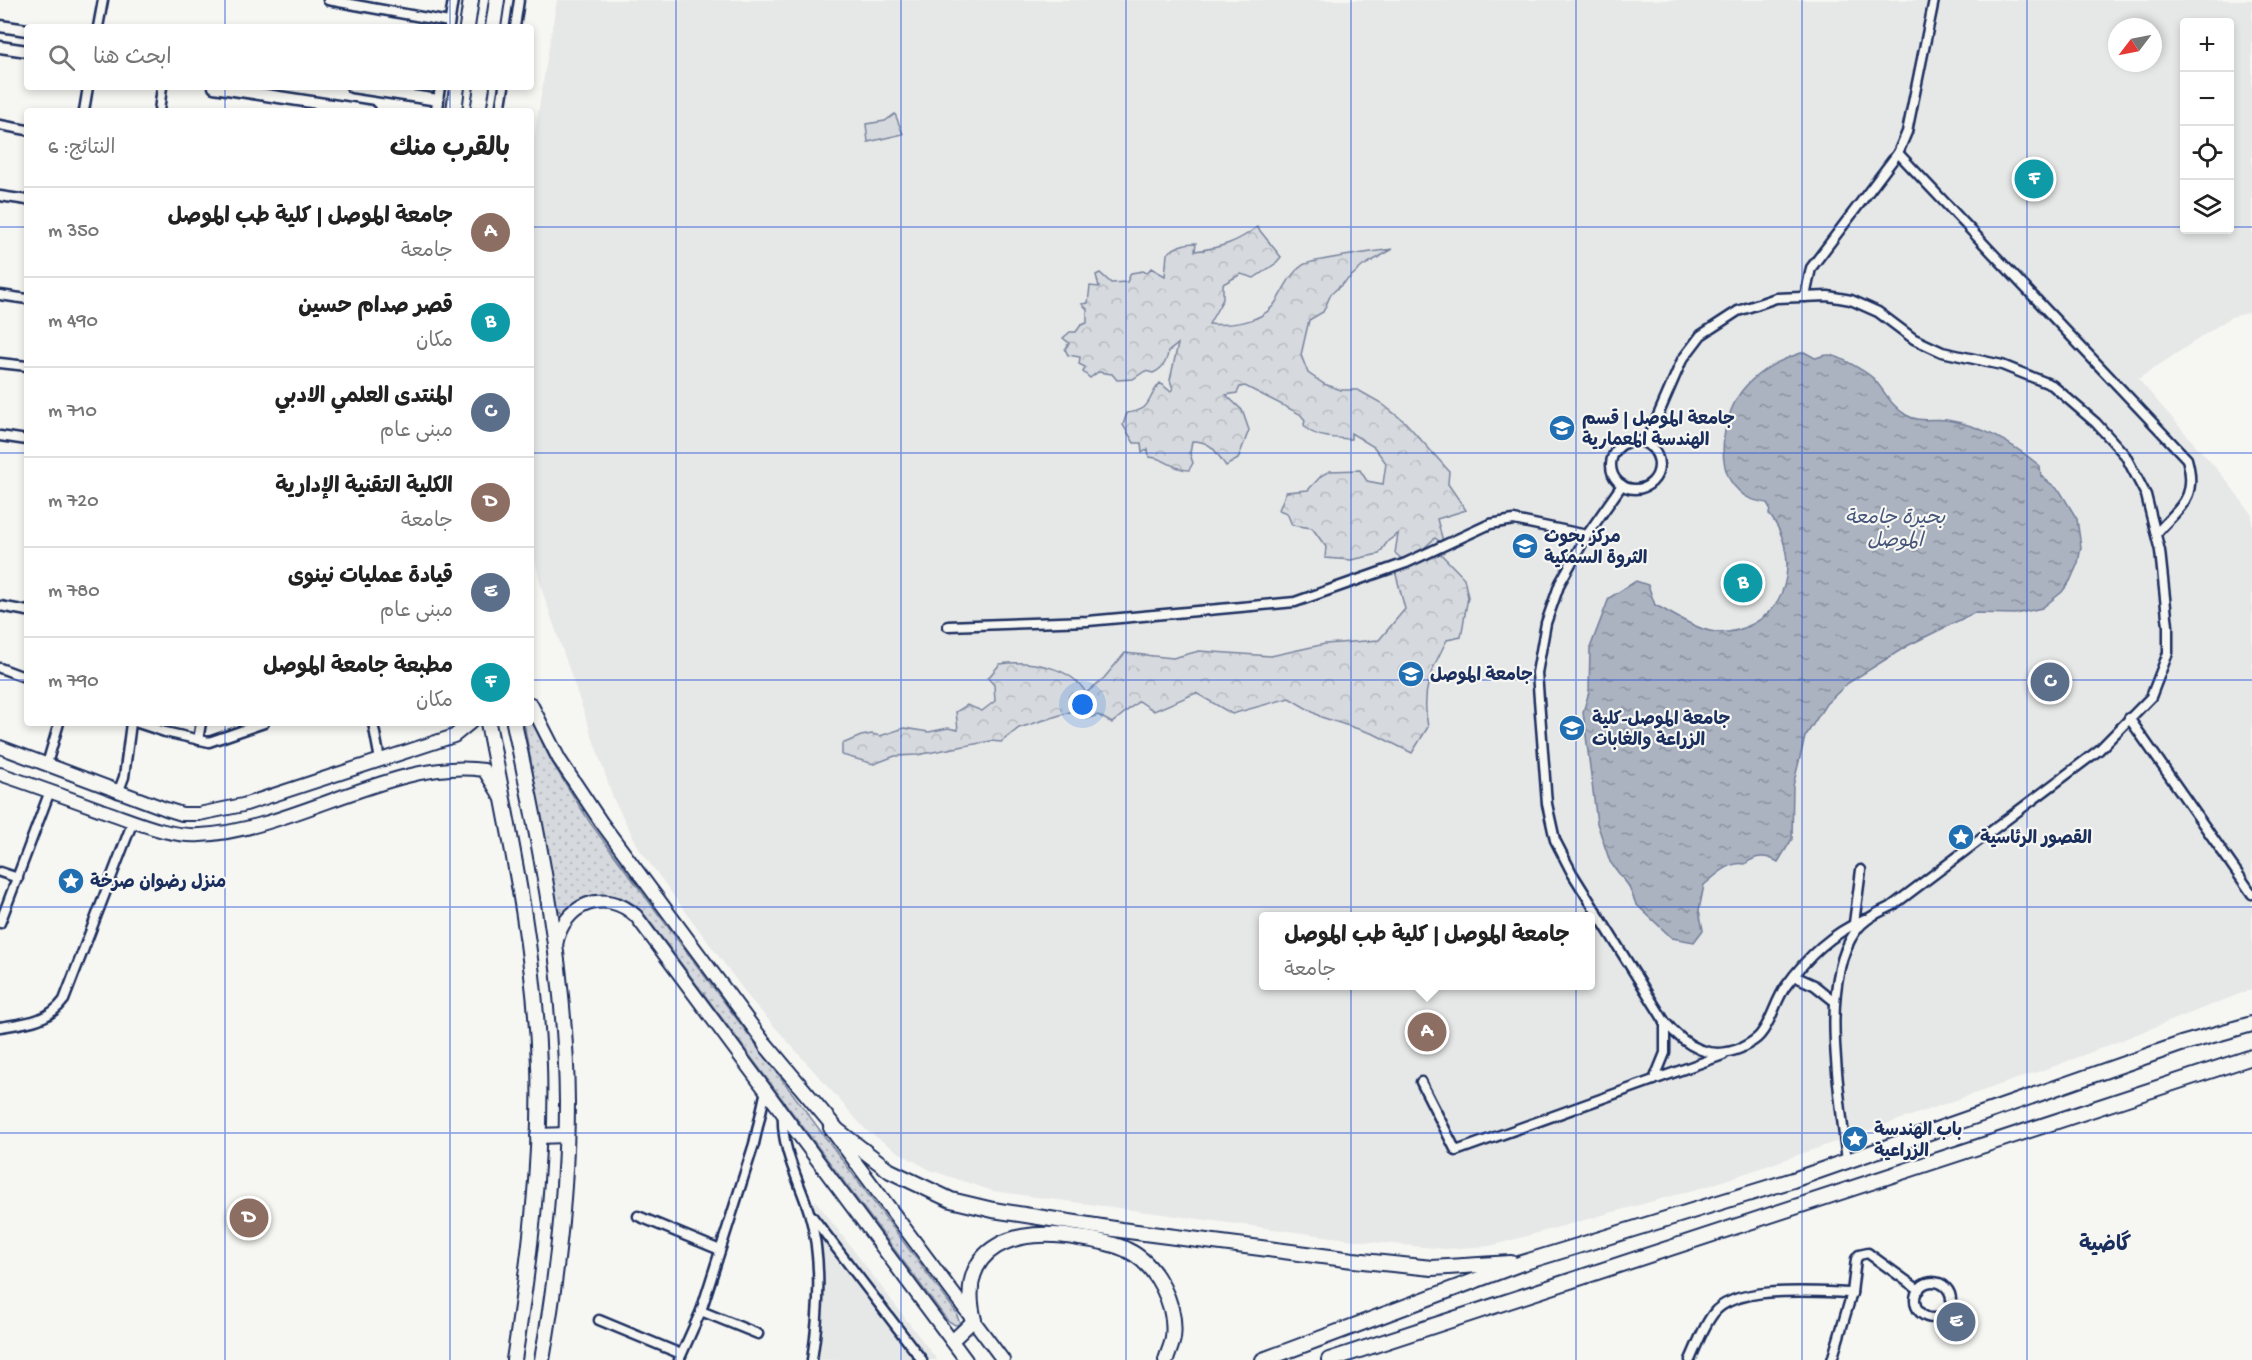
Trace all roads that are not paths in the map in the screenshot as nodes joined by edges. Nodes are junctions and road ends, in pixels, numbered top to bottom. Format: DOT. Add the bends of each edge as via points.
graph roads {
  1 [pos="104,0"];
  2 [pos="328,0"];
  3 [pos="453,0"];
  4 [pos="471,0"];
  5 [pos="497,0"];
  6 [pos="519,0"];
  7 [pos="1934,0"];
  8 [pos="354,2"];
  9 [pos="99,24"];
  10 [pos="445,24"];
  11 [pos="449,24"];
  12 [pos="467,24"];
  13 [pos="493,24"];
  14 [pos="515,24"];
  15 [pos="0,26"];
  16 [pos="24,30"];
  17 [pos="0,47"];
  18 [pos="24,51"];
  19 [pos="88,90"];
  20 [pos="162,90"];
  21 [pos="234,90"];
  22 [pos="366,90"];
  23 [pos="440,90"];
  24 [pos="457,90"];
  25 [pos="482,90"];
  26 [pos="504,90"];
  27 [pos="438,105"];
  28 [pos="84,108"];
  29 [pos="159,108"];
  30 [pos="350,108"];
  31 [pos="454,108"];
  32 [pos="478,108"];
  33 [pos="500,108"];
  34 [pos="0,125"];
  35 [pos="24,129"];
  36 [pos="1898,153"];
  37 [pos="0,196"];
  38 [pos="24,200"];
  39 [pos="0,295"];
  40 [pos="1805,297"];
  41 [pos="24,299"];
  42 [pos="0,363"];
  43 [pos="24,366"];
  44 [pos="0,436"];
  45 [pos="24,440"];
  46 [pos="1646,443"];
  47 [pos="1622,485"];
  48 [pos="2156,534"];
  49 [pos="1587,536"];
  50 [pos="0,606"];
  51 [pos="24,610"];
  52 [pos="948,626"];
  53 [pos="0,668"];
  54 [pos="24,677"];
  55 [pos="534,710"];
  56 [pos="2129,718"];
  57 [pos="58,726"];
  58 [pos="131,726"];
  59 [pos="149,726"];
  60 [pos="200,726"];
  61 [pos="255,726"];
  62 [pos="374,726"];
  63 [pos="456,726"];
  64 [pos="466,726"];
  65 [pos="489,726"];
  66 [pos="515,726"];
  67 [pos="454,736"];
  68 [pos="198,740"];
  69 [pos="0,747"];
  70 [pos="380,760"];
  71 [pos="47,764"];
  72 [pos="0,774"];
  73 [pos="50,791"];
  74 [pos="118,793"];
  75 [pos="503,800"];
  76 [pos="213,812"];
  77 [pos="133,821"];
  78 [pos="214,834"];
  79 [pos="1861,870"];
  80 [pos="0,872"];
  81 [pos="18,878"];
  82 [pos="2252,894"];
  83 [pos="1868,917"];
  84 [pos="0,923"];
  85 [pos="1854,923"];
  86 [pos="557,973"];
  87 [pos="1794,976"];
  88 [pos="1834,1000"];
  89 [pos="2252,1015"];
  90 [pos="1665,1022"];
  91 [pos="2252,1024"];
  92 [pos="0,1027"];
  93 [pos="2229,1030"];
  94 [pos="765,1044"];
  95 [pos="1723,1055"];
  96 [pos="2252,1057"];
  97 [pos="1654,1080"];
  98 [pos="1421,1082"];
  99 [pos="767,1088"];
  100 [pos="783,1111"];
  101 [pos="538,1136"];
  102 [pos="567,1136"];
  103 [pos="1847,1162"];
  104 [pos="809,1212"];
  105 [pos="638,1216"];
  106 [pos="720,1250"];
  107 [pos="1522,1263"];
  108 [pos="1919,1290"];
  109 [pos="1852,1293"];
  110 [pos="701,1311"];
  111 [pos="599,1320"];
  112 [pos="974,1320"];
  113 [pos="758,1334"];
  114 [pos="952,1341"];
  115 [pos="680,1357"];
  116 [pos="514,1360"];
  117 [pos="542,1360"];
  118 [pos="812,1360"];
  119 [pos="922,1360"];
  120 [pos="966,1360"];
  121 [pos="1003,1360"];
  122 [pos="1166,1360"];
  123 [pos="1263,1360"];
  124 [pos="1329,1360"];
  125 [pos="1690,1360"];
  126 [pos="1832,1360"];
  1 -- 9 [label="street"];
  2 -- 8 [label="street"];
  3 -- 11 [label="street"];
  4 -- 12 [label="highway"];
  5 -- 13 [label="highway"];
  6 -- 14 [label="street"];
  7 -- 36 [label="street" via="1907,132"];
  8 -- 10 [label="street"];
  15 -- 16 [label="street"];
  17 -- 18 [label="street"];
  19 -- 28 [label="street"];
  20 -- 29 [label="street"];
  21 -- 30 [label="street"];
  22 -- 27 [label="street"];
  23 -- 27 [label="street"];
  24 -- 31 [label="highway"];
  25 -- 32 [label="highway"];
  26 -- 33 [label="street"];
  34 -- 35 [label="street"];
  36 -- 40 [label="street" via="1811,268"];
  36 -- 48 [label="street" via="2187,459 2192,479 2189,495"];
  37 -- 38 [label="street"];
  39 -- 41 [label="street"];
  40 -- 46 [label="street" via="1776,298 1738,311 1701,335 1682,360"];
  40 -- 48 [label="street" via="1851,300 1942,352 2002,365 2052,385 2096,423 2125,455 2146,495"];
  42 -- 43 [label="street"];
  44 -- 45 [label="street"];
  46 -- 47 [label="street" via="1622,444 1612,456 1612,472"];
  46 -- 47 [label="street" via="1657,455 1655,478 1636,489"];
  47 -- 49 [label="street"];
  48 -- 56 [label="street" via="2168,653 2151,697"];
  49 -- 52 [label="street" via="1514,520 1490,524 1411,560 1295,602 1088,621"];
  49 -- 90 [label="street" via="1560,583 1546,623 1536,672 1547,804 1556,840 1572,873"];
  50 -- 51 [label="street"];
  53 -- 54 [label="street"];
  55 -- 94 [label="main road" via="559,759 601,822"];
  56 -- 82 [label="street"];
  56 -- 83 [label="street" via="2099,750 1892,906"];
  57 -- 71 [label="street"];
  58 -- 74 [label="street"];
  59 -- 68 [label="street"];
  60 -- 68 [label="street"];
  61 -- 68 [label="street" via="209,742"];
  62 -- 70 [label="street"];
  63 -- 67 [label="street"];
  64 -- 67 [label="main road"];
  65 -- 75 [label="highway"];
  66 -- 86 [label="highway" via="537,835"];
  67 -- 70 [label="main road"];
  69 -- 71 [label="main road"];
  70 -- 76 [label="main road"];
  71 -- 74 [label="main road"];
  72 -- 73 [label="main road"];
  73 -- 77 [label="main road"];
  73 -- 81 [label="street"];
  74 -- 76 [label="main road" via="182,814"];
  75 -- 78 [label="main road" via="484,770 464,767 414,774 248,828"];
  75 -- 101 [label="highway" via="526,922 539,1065"];
  76 -- 78 [label="main road"];
  77 -- 78 [label="main road" via="182,835"];
  77 -- 92 [label="street" via="64,1000 39,1020"];
  79 -- 85 [label="street"];
  80 -- 81 [label="street"];
  81 -- 84 [label="street"];
  83 -- 85 [label="street"];
  83 -- 88 [label="street" via="1855,932 1840,962"];
  85 -- 87 [label="street" via="1835,933"];
  86 -- 99 [label="main road" via="559,932 571,915 602,900 627,907"];
  86 -- 102 [label="highway" via="566,1068"];
  87 -- 88 [label="street"];
  87 -- 95 [label="street" via="1760,1036"];
  88 -- 103 [label="street"];
  89 -- 93 [label="highway"];
  90 -- 95 [label="street" via="1676,1035 1698,1049"];
  90 -- 97 [label="street" via="1665,1053"];
  91 -- 93 [label="highway"];
  93 -- 103 [label="highway"];
  94 -- 107 [label="highway" via="837,1130 890,1171 951,1200 1121,1230 1353,1260 1432,1268"];
  94 -- 112 [label="main road"];
  95 -- 97 [label="street"];
  96 -- 124 [label="highway"];
  97 -- 98 [label="street" via="1456,1151"];
  99 -- 100 [label="main road"];
  99 -- 106 [label="street" via="754,1144"];
  100 -- 104 [label="street" via="782,1132"];
  100 -- 114 [label="main road"];
  101 -- 102 [label="highway"];
  101 -- 116 [label="highway" via="530,1241"];
  102 -- 117 [label="highway" via="558,1254"];
  103 -- 107 [label="highway"];
  104 -- 118 [label="street" via="817,1282"];
  104 -- 119 [label="street"];
  105 -- 106 [label="street"];
  106 -- 110 [label="street"];
  107 -- 123 [label="highway"];
  108 -- 108 [label="street" via="1919,1313 1932,1319 1941,1315 1950,1300 1948,1288 1934,1282"];
  108 -- 109 [label="street" via="1863,1253 1856,1259"];
  109 -- 125 [label="street" via="1810,1291 1733,1298 1713,1312"];
  109 -- 126 [label="street"];
  110 -- 113 [label="street"];
  110 -- 115 [label="street"];
  111 -- 115 [label="street"];
  112 -- 114 [label="main road"];
  112 -- 121 [label="main road"];
  112 -- 122 [label="highway" via="969,1300 975,1271 989,1252 1005,1240 1032,1233 1099,1241 1129,1250 1159,1282 1171,1305 1173,1339"];
  114 -- 120 [label="main road"];
}
